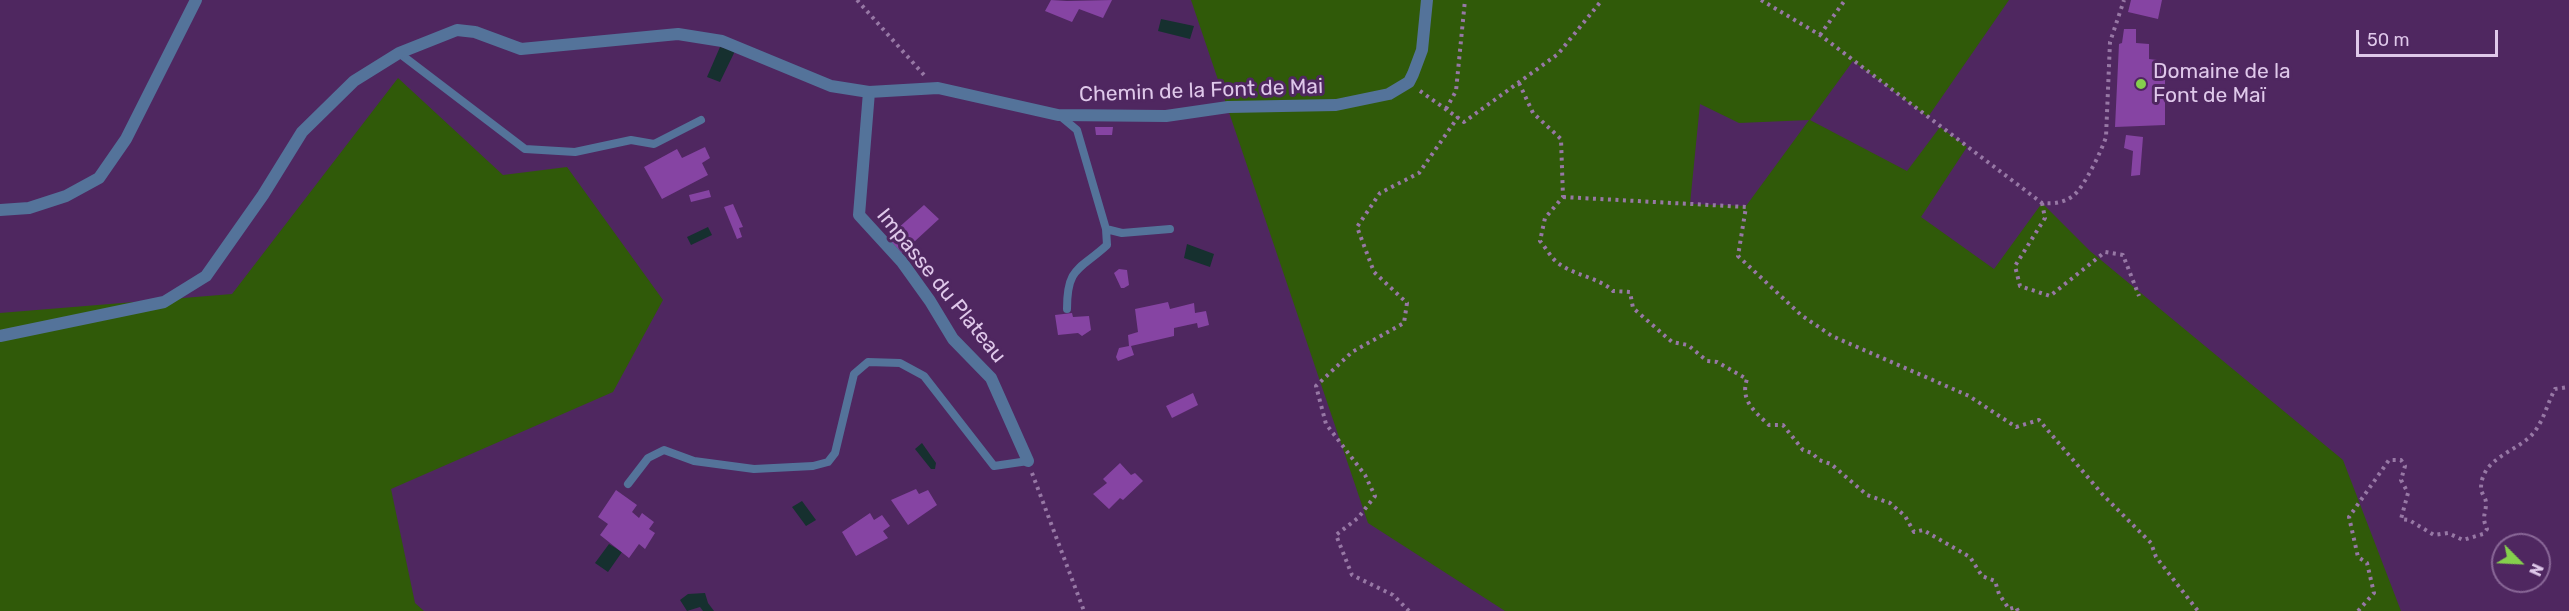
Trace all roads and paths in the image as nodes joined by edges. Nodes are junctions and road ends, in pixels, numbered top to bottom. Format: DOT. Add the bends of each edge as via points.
graph roads {
  1 [pos="196,0"];
  2 [pos="857,0"];
  3 [pos="1427,0"];
  4 [pos="1465,0"];
  5 [pos="1602,0"];
  6 [pos="1761,0"];
  7 [pos="1845,0"];
  8 [pos="2124,0"];
  9 [pos="1820,35"];
  10 [pos="399,53"];
  11 [pos="1409,82"];
  12 [pos="1519,83"];
  13 [pos="938,88"];
  14 [pos="869,92"];
  15 [pos="1446,109"];
  16 [pos="1058,115"];
  17 [pos="1458,117"];
  18 [pos="701,120"];
  19 [pos="1563,197"];
  20 [pos="2042,203"];
  21 [pos="0,210"];
  22 [pos="1106,229"];
  23 [pos="1170,229"];
  24 [pos="2139,296"];
  25 [pos="1067,309"];
  26 [pos="0,336"];
  27 [pos="2569,387"];
  28 [pos="1028,461"];
  29 [pos="628,484"];
  30 [pos="1084,611"];
  31 [pos="1409,611"];
  32 [pos="2018,611"];
  33 [pos="2198,611"];
  34 [pos="2358,611"];
  1 -- 21 [label="street" via="126,139 99,178 66,196 29,208"];
  2 -- 13 [label="path"];
  3 -- 11 [label="street" via="1422,50"];
  4 -- 15 [label="path" via="1456,91"];
  5 -- 12 [label="path" via="1558,54"];
  6 -- 9 [label="path"];
  7 -- 9 [label="path"];
  8 -- 20 [label="path" via="2110,42 2102,151 2075,195 2058,203"];
  9 -- 20 [label="path"];
  10 -- 14 [label="street, Chemin de la Font de Mai" via="457,30 521,48 678,34 722,41 831,86"];
  10 -- 18 [label="lane" via="525,149 575,152 631,140 654,144"];
  10 -- 26 [label="street, Chemin de la Font de Mai" via="354,81 302,132 206,276 164,302"];
  11 -- 15 [label="path"];
  11 -- 16 [label="street, Chemin de la Font de Mai" via="1389,94 1336,105 1228,107 1166,116"];
  12 -- 17 [label="path" via="1464,122"];
  12 -- 19 [label="path" via="1533,113 1561,139"];
  13 -- 14 [label="street, Chemin de la Font de Mai"];
  13 -- 16 [label="street, Chemin de la Font de Mai"];
  14 -- 28 [label="street, Impasse du Plateau" via="859,215 902,262 953,339 991,378"];
  15 -- 17 [label="path"];
  16 -- 22 [label="lane" via="1077,130"];
  17 -- 31 [label="path" via="1419,173 1380,193 1357,227 1374,272 1407,303 1404,323 1352,352 1316,387 1326,424 1376,496 1336,536 1352,575 1393,595"];
  19 -- 32 [label="path" via="1545,218 1540,241 1558,263 1603,282 1612,291 1630,292 1633,308 1672,342 1688,345 1707,361 1717,362 1747,379 1743,391 1749,405 1769,425 1783,425 1803,450 1831,464 1867,495 1890,503 1905,516 1914,532 1923,530 1970,557 1982,576 1995,582 2009,609 2016,607"];
  19 -- 33 [label="path" via="1746,207 1738,256 1801,315 1833,336 1969,396 2016,427 2039,420 2103,495 2151,543 2156,557"];
  20 -- 24 [label="path" via="2045,218 2015,266 2020,286 2050,296 2105,252 2123,255"];
  22 -- 23 [label="lane" via="1122,233"];
  22 -- 25 [label="lane" via="1107,245 1072,273"];
  27 -- 34 [label="path" via="2555,389 2536,430 2526,442 2504,452 2486,471 2481,491 2486,502 2482,519 2487,529 2483,534 2463,540 2448,533 2434,536 2401,519 2408,493 2401,480 2405,466 2401,460 2389,460 2349,517 2358,557 2367,563 2374,593"];
  28 -- 29 [label="lane" via="994,466 924,376 900,363 868,362 854,374 835,453 828,462 754,469 694,461 664,450 648,458"];
  28 -- 30 [label="path"];
}
